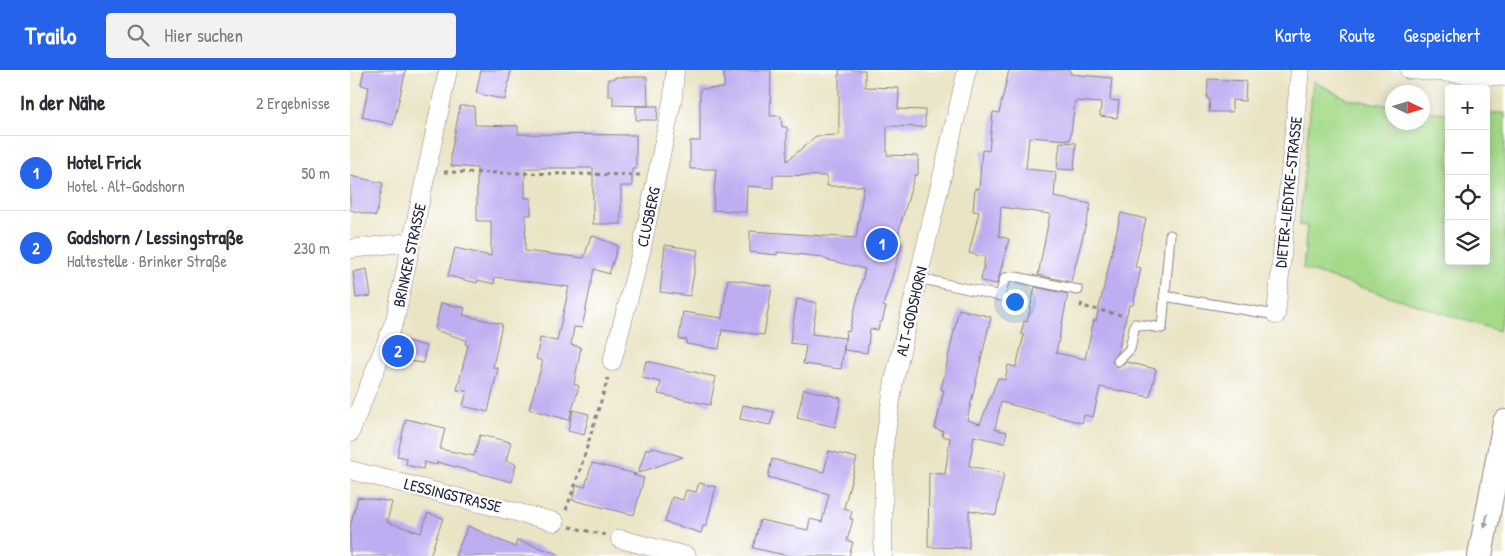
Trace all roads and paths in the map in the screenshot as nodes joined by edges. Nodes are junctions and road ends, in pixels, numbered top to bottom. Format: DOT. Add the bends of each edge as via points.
graph roads {
  1 [pos="448,70"];
  2 [pos="675,70"];
  3 [pos="967,70"];
  4 [pos="1300,70"];
  5 [pos="1410,70"];
  6 [pos="1505,77"];
  7 [pos="426,172"];
  8 [pos="657,175"];
  9 [pos="1170,235"];
  10 [pos="411,242"];
  11 [pos="350,249"];
  12 [pos="918,278"];
  13 [pos="1078,290"];
  14 [pos="1164,296"];
  15 [pos="1276,314"];
  16 [pos="1135,324"];
  17 [pos="1118,361"];
  18 [pos="612,362"];
  19 [pos="1505,422"];
  20 [pos="350,433"];
  21 [pos="350,470"];
  22 [pos="558,523"];
  23 [pos="620,539"];
  24 [pos="686,556"];
  25 [pos="883,556"];
  26 [pos="1480,556"];
  1 -- 7 [label="street, BRINKER STRASSE"];
  2 -- 8 [label="street, CLUSBERG" via="673,98"];
  3 -- 12 [label="street, ALT-GODSHORN"];
  4 -- 15 [label="street, DIETER-LIEDTKE-STRASSE"];
  5 -- 6 [label="street"];
  7 -- 8 [label="path"];
  7 -- 10 [label="street, BRINKER STRASSE"];
  8 -- 18 [label="street, CLUSBERG"];
  9 -- 14 [label="lane"];
  10 -- 11 [label="street"];
  10 -- 20 [label="street, BRINKER STRASSE" via="395,320"];
  12 -- 13 [label="lane" via="1000,296 1005,278 1016,276"];
  12 -- 25 [label="street, ALT-GODSHORN" via="894,381 884,446"];
  13 -- 16 [label="path" via="1084,292 1081,306 1132,318"];
  14 -- 15 [label="lane"];
  14 -- 16 [label="lane" via="1162,328"];
  16 -- 17 [label="lane" via="1130,349"];
  18 -- 22 [label="path" via="580,470"];
  19 -- 26 [label="main road, one-way"];
  21 -- 22 [label="street, LESSINGSTRASSE"];
  22 -- 23 [label="path"];
  23 -- 24 [label="street"];
}
